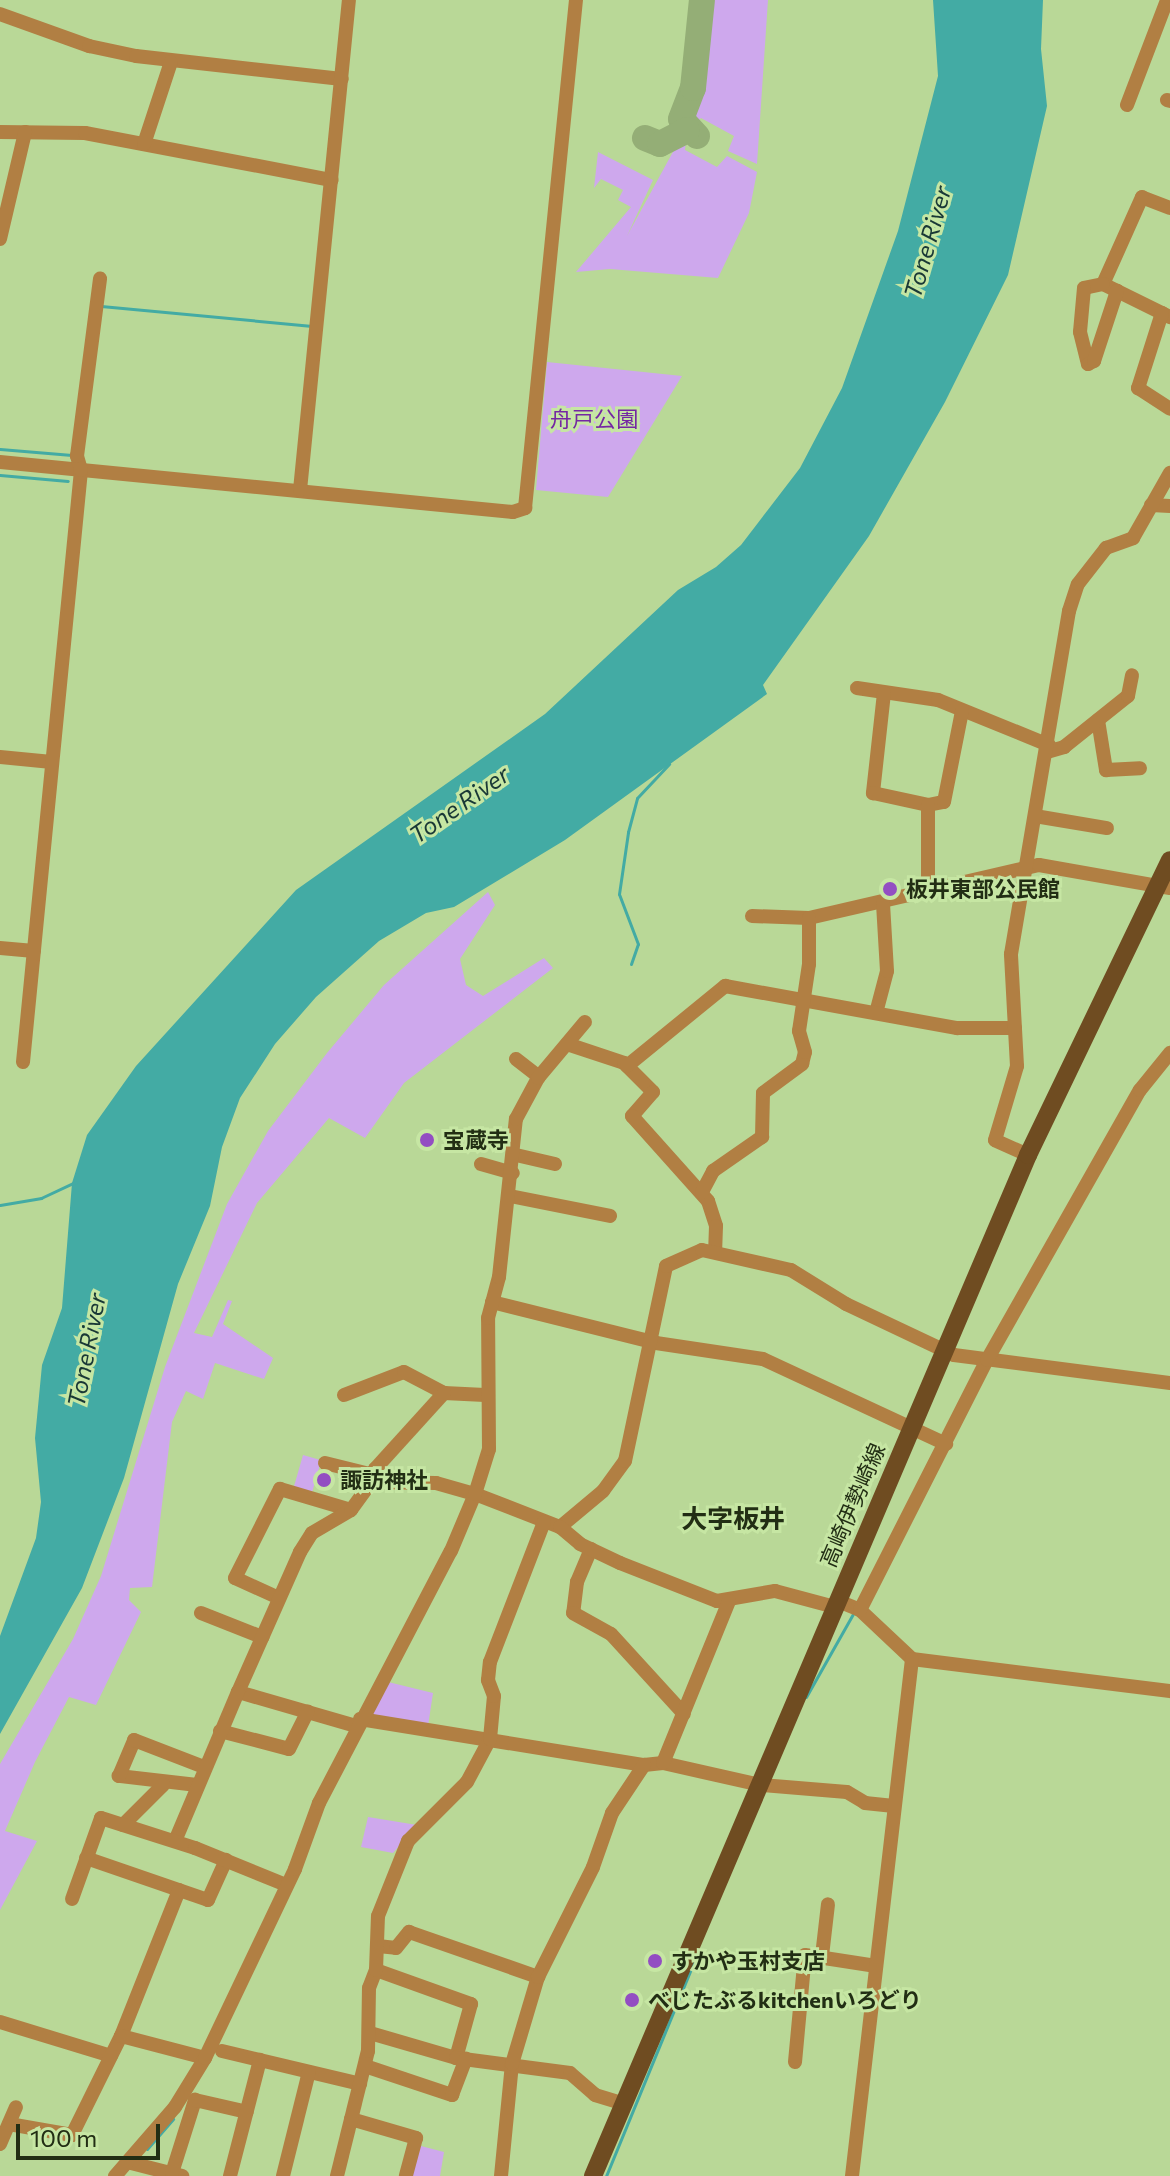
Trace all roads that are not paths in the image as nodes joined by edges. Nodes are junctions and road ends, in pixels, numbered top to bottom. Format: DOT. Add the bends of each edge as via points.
graph roads {
  1 [pos="349,0"];
  2 [pos="576,0"];
  3 [pos="1167,0"];
  4 [pos="0,14"];
  5 [pos="171,62"];
  6 [pos="342,79"];
  7 [pos="1127,105"];
  8 [pos="0,132"];
  9 [pos="25,132"];
  10 [pos="144,144"];
  11 [pos="332,180"];
  12 [pos="1170,208"];
  13 [pos="0,239"];
  14 [pos="100,278"];
  15 [pos="1103,284"];
  16 [pos="1117,291"];
  17 [pos="1166,315"];
  18 [pos="1170,409"];
  19 [pos="0,462"];
  20 [pos="81,470"];
  21 [pos="1170,473"];
  22 [pos="300,490"];
  23 [pos="1151,505"];
  24 [pos="1170,506"];
  25 [pos="1132,675"];
  26 [pos="857,688"];
  27 [pos="884,693"];
  28 [pos="962,711"];
  29 [pos="1098,720"];
  30 [pos="1048,748"];
  31 [pos="0,757"];
  32 [pos="52,762"];
  33 [pos="1140,768"];
  34 [pos="928,805"];
  35 [pos="1035,816"];
  36 [pos="1107,828"];
  37 [pos="1170,860"];
  38 [pos="1026,867"];
  39 [pos="1164,886"];
  40 [pos="928,893"];
  41 [pos="883,903"];
  42 [pos="752,916"];
  43 [pos="809,918"];
  44 [pos="0,948"];
  45 [pos="34,951"];
  46 [pos="801,1003"];
  47 [pos="876,1013"];
  48 [pos="585,1022"];
  49 [pos="1015,1028"];
  50 [pos="567,1044"];
  51 [pos="1170,1053"];
  52 [pos="516,1059"];
  53 [pos="23,1062"];
  54 [pos="627,1066"];
  55 [pos="539,1077"];
  56 [pos="516,1155"];
  57 [pos="1028,1155"];
  58 [pos="481,1164"];
  59 [pos="555,1164"];
  60 [pos="513,1173"];
  61 [pos="702,1192"];
  62 [pos="510,1196"];
  63 [pos="610,1216"];
  64 [pos="715,1250"];
  65 [pos="492,1302"];
  66 [pos="648,1341"];
  67 [pos="945,1349"];
  68 [pos="987,1360"];
  69 [pos="1170,1383"];
  70 [pos="444,1393"];
  71 [pos="344,1395"];
  72 [pos="485,1395"];
  73 [pos="912,1428"];
  74 [pos="946,1444"];
  75 [pos="325,1463"];
  76 [pos="372,1478"];
  77 [pos="475,1494"];
  78 [pos="351,1510"];
  79 [pos="544,1522"];
  80 [pos="560,1527"];
  81 [pos="591,1549"];
  82 [pos="279,1598"];
  83 [pos="729,1601"];
  84 [pos="836,1604"];
  85 [pos="860,1610"];
  86 [pos="201,1613"];
  87 [pos="262,1637"];
  88 [pos="912,1659"];
  89 [pos="1170,1691"];
  90 [pos="238,1692"];
  91 [pos="308,1711"];
  92 [pos="684,1714"];
  93 [pos="358,1723"];
  94 [pos="220,1731"];
  95 [pos="490,1739"];
  96 [pos="663,1763"];
  97 [pos="644,1765"];
  98 [pos="204,1767"];
  99 [pos="163,1785"];
  100 [pos="197,1785"];
  101 [pos="761,1785"];
  102 [pos="894,1806"];
  103 [pos="123,1825"];
  104 [pos="175,1841"];
  105 [pos="86,1858"];
  106 [pos="226,1860"];
  107 [pos="286,1885"];
  108 [pos="179,1890"];
  109 [pos="72,1899"];
  110 [pos="828,1904"];
  111 [pos="378,1946"];
  112 [pos="822,1956"];
  113 [pos="876,1966"];
  114 [pos="376,1970"];
  115 [pos="538,1977"];
  116 [pos="0,2022"];
  117 [pos="370,2033"];
  118 [pos="121,2036"];
  119 [pos="222,2051"];
  120 [pos="111,2056"];
  121 [pos="205,2058"];
  122 [pos="461,2059"];
  123 [pos="260,2060"];
  124 [pos="795,2062"];
  125 [pos="512,2064"];
  126 [pos="365,2066"];
  127 [pos="309,2072"];
  128 [pos="360,2084"];
  129 [pos="625,2104"];
  130 [pos="16,2107"];
  131 [pos="247,2112"];
  132 [pos="351,2119"];
  133 [pos="9,2124"];
  134 [pos="0,2144"];
  135 [pos="131,2163"];
  136 [pos="171,2174"];
  137 [pos="598,2175"];
  138 [pos="115,2176"];
  139 [pos="230,2176"];
  140 [pos="283,2176"];
  141 [pos="337,2176"];
  142 [pos="406,2176"];
  143 [pos="501,2176"];
  144 [pos="852,2176"];
  1 -- 6 [label="street"];
  2 -- 22 [label="street" via="525,508 513,512"];
  3 -- 7 [label="street"];
  4 -- 5 [label="street" via="89,46"];
  5 -- 6 [label="street"];
  5 -- 10 [label="street"];
  6 -- 11 [label="street"];
  8 -- 9 [label="street"];
  9 -- 10 [label="street" via="85,133"];
  9 -- 13 [label="street"];
  10 -- 11 [label="street"];
  11 -- 22 [label="street"];
  12 -- 15 [label="street" via="1142,197"];
  14 -- 20 [label="street" via="77,456"];
  15 -- 16 [label="street"];
  15 -- 16 [label="street" via="1084,288 1080,332 1088,364 1094,361"];
  16 -- 17 [label="street"];
  17 -- 18 [label="street" via="1138,388"];
  19 -- 20 [label="street"];
  20 -- 22 [label="street"];
  20 -- 32 [label="street"];
  21 -- 23 [label="street"];
  23 -- 24 [label="street"];
  23 -- 30 [label="street" via="1133,538 1106,548 1075,589"];
  25 -- 29 [label="street" via="1128,696"];
  26 -- 27 [label="street"];
  27 -- 28 [label="street" via="938,700"];
  27 -- 34 [label="street" via="873,793"];
  28 -- 30 [label="street"];
  28 -- 34 [label="street" via="944,802"];
  29 -- 30 [label="street" via="1064,747"];
  29 -- 33 [label="street" via="1106,770"];
  30 -- 35 [label="street"];
  31 -- 32 [label="street"];
  32 -- 45 [label="street"];
  34 -- 40 [label="street"];
  35 -- 36 [label="street"];
  35 -- 38 [label="street"];
  37 -- 39 [label="main road, 高崎伊勢崎線"];
  38 -- 39 [label="street" via="1043,864"];
  38 -- 40 [label="street"];
  38 -- 49 [label="street" via="1011,954"];
  39 -- 57 [label="main road, 高崎伊勢崎線"];
  40 -- 41 [label="street"];
  41 -- 43 [label="street"];
  41 -- 47 [label="street" via="887,971"];
  42 -- 43 [label="street"];
  43 -- 46 [label="street" via="809,964"];
  44 -- 45 [label="street"];
  45 -- 53 [label="street"];
  46 -- 47 [label="street"];
  46 -- 54 [label="street" via="719,987"];
  46 -- 61 [label="street" via="802,1064 763,1093 762,1137 713,1171"];
  47 -- 49 [label="street" via="957,1028"];
  48 -- 50 [label="street"];
  49 -- 57 [label="street" via="1016,1074 995,1140"];
  50 -- 54 [label="street"];
  50 -- 55 [label="street"];
  51 -- 68 [label="street" via="1140,1090"];
  52 -- 55 [label="street"];
  54 -- 61 [label="street" via="653,1092 632,1116"];
  55 -- 56 [label="street" via="516,1119"];
  56 -- 59 [label="street"];
  56 -- 60 [label="street"];
  57 -- 67 [label="main road, 高崎伊勢崎線"];
  58 -- 60 [label="street"];
  60 -- 62 [label="street"];
  61 -- 64 [label="street" via="716,1226"];
  62 -- 63 [label="street"];
  62 -- 65 [label="street"];
  64 -- 66 [label="street" via="668,1262"];
  64 -- 67 [label="street" via="791,1270 846,1304"];
  65 -- 66 [label="street"];
  65 -- 72 [label="street"];
  66 -- 73 [label="street" via="763,1359"];
  66 -- 80 [label="street" via="625,1461 603,1491"];
  67 -- 68 [label="street"];
  67 -- 73 [label="main road, 高崎伊勢崎線"];
  68 -- 69 [label="street"];
  68 -- 74 [label="street"];
  70 -- 71 [label="street" via="404,1372"];
  70 -- 72 [label="street"];
  70 -- 76 [label="street"];
  72 -- 77 [label="street" via="489,1449"];
  73 -- 74 [label="street"];
  73 -- 84 [label="main road, 高崎伊勢崎線"];
  74 -- 85 [label="street"];
  75 -- 76 [label="street"];
  76 -- 77 [label="street" via="436,1483"];
  76 -- 78 [label="street"];
  77 -- 79 [label="street"];
  77 -- 93 [label="street" via="451,1551"];
  78 -- 82 [label="street" via="312,1533"];
  78 -- 82 [label="street" via="280,1489 235,1578"];
  79 -- 80 [label="street"];
  79 -- 95 [label="street" via="490,1662"];
  80 -- 81 [label="street"];
  81 -- 83 [label="street" via="704,1597"];
  81 -- 92 [label="street" via="577,1582 573,1613 611,1634"];
  82 -- 87 [label="street"];
  83 -- 84 [label="street" via="775,1591"];
  83 -- 92 [label="street"];
  84 -- 85 [label="street"];
  84 -- 101 [label="main road, 高崎伊勢崎線"];
  85 -- 88 [label="street"];
  86 -- 87 [label="street"];
  87 -- 90 [label="street"];
  88 -- 89 [label="street"];
  88 -- 102 [label="street"];
  90 -- 91 [label="street"];
  90 -- 94 [label="street"];
  91 -- 93 [label="street"];
  91 -- 94 [label="street" via="289,1749"];
  92 -- 96 [label="street"];
  93 -- 95 [label="street"];
  93 -- 107 [label="street"];
  94 -- 98 [label="street"];
  95 -- 97 [label="street"];
  95 -- 111 [label="street" via="467,1782 397,1859 378,1916"];
  96 -- 97 [label="street"];
  96 -- 101 [label="street"];
  97 -- 115 [label="street" via="612,1813 593,1867"];
  98 -- 99 [label="street" via="134,1740 119,1776"];
  98 -- 100 [label="street"];
  99 -- 100 [label="street"];
  99 -- 103 [label="street"];
  100 -- 104 [label="street"];
  101 -- 102 [label="street" via="847,1792 865,1803"];
  101 -- 129 [label="main road, 高崎伊勢崎線"];
  102 -- 113 [label="street"];
  103 -- 104 [label="street"];
  103 -- 105 [label="street" via="101,1818"];
  104 -- 106 [label="street"];
  105 -- 108 [label="street"];
  105 -- 109 [label="street"];
  106 -- 107 [label="street"];
  106 -- 108 [label="street" via="208,1900"];
  107 -- 121 [label="street"];
  108 -- 118 [label="street"];
  110 -- 112 [label="street"];
  111 -- 114 [label="street"];
  111 -- 115 [label="street" via="396,1948 409,1932"];
  112 -- 113 [label="street"];
  112 -- 124 [label="street" via="805,1955"];
  113 -- 144 [label="street"];
  114 -- 117 [label="street" via="369,1988"];
  114 -- 122 [label="street" via="471,2004"];
  115 -- 125 [label="street"];
  116 -- 120 [label="street"];
  117 -- 122 [label="street"];
  117 -- 126 [label="street"];
  118 -- 120 [label="street"];
  118 -- 121 [label="street"];
  119 -- 123 [label="street"];
  120 -- 133 [label="street" via="72,2135"];
  121 -- 135 [label="street"];
  122 -- 125 [label="street"];
  122 -- 126 [label="street" via="452,2095"];
  123 -- 127 [label="street"];
  123 -- 131 [label="street"];
  125 -- 129 [label="street" via="570,2073 595,2095"];
  125 -- 143 [label="street"];
  126 -- 128 [label="street"];
  127 -- 128 [label="street"];
  127 -- 140 [label="street"];
  128 -- 132 [label="street"];
  129 -- 137 [label="main road, 高崎伊勢崎線"];
  130 -- 133 [label="street"];
  131 -- 136 [label="street" via="195,2100"];
  131 -- 139 [label="street"];
  132 -- 141 [label="street"];
  132 -- 142 [label="street" via="416,2138"];
  133 -- 134 [label="street"];
  135 -- 136 [label="street"];
  135 -- 138 [label="street"];
}
